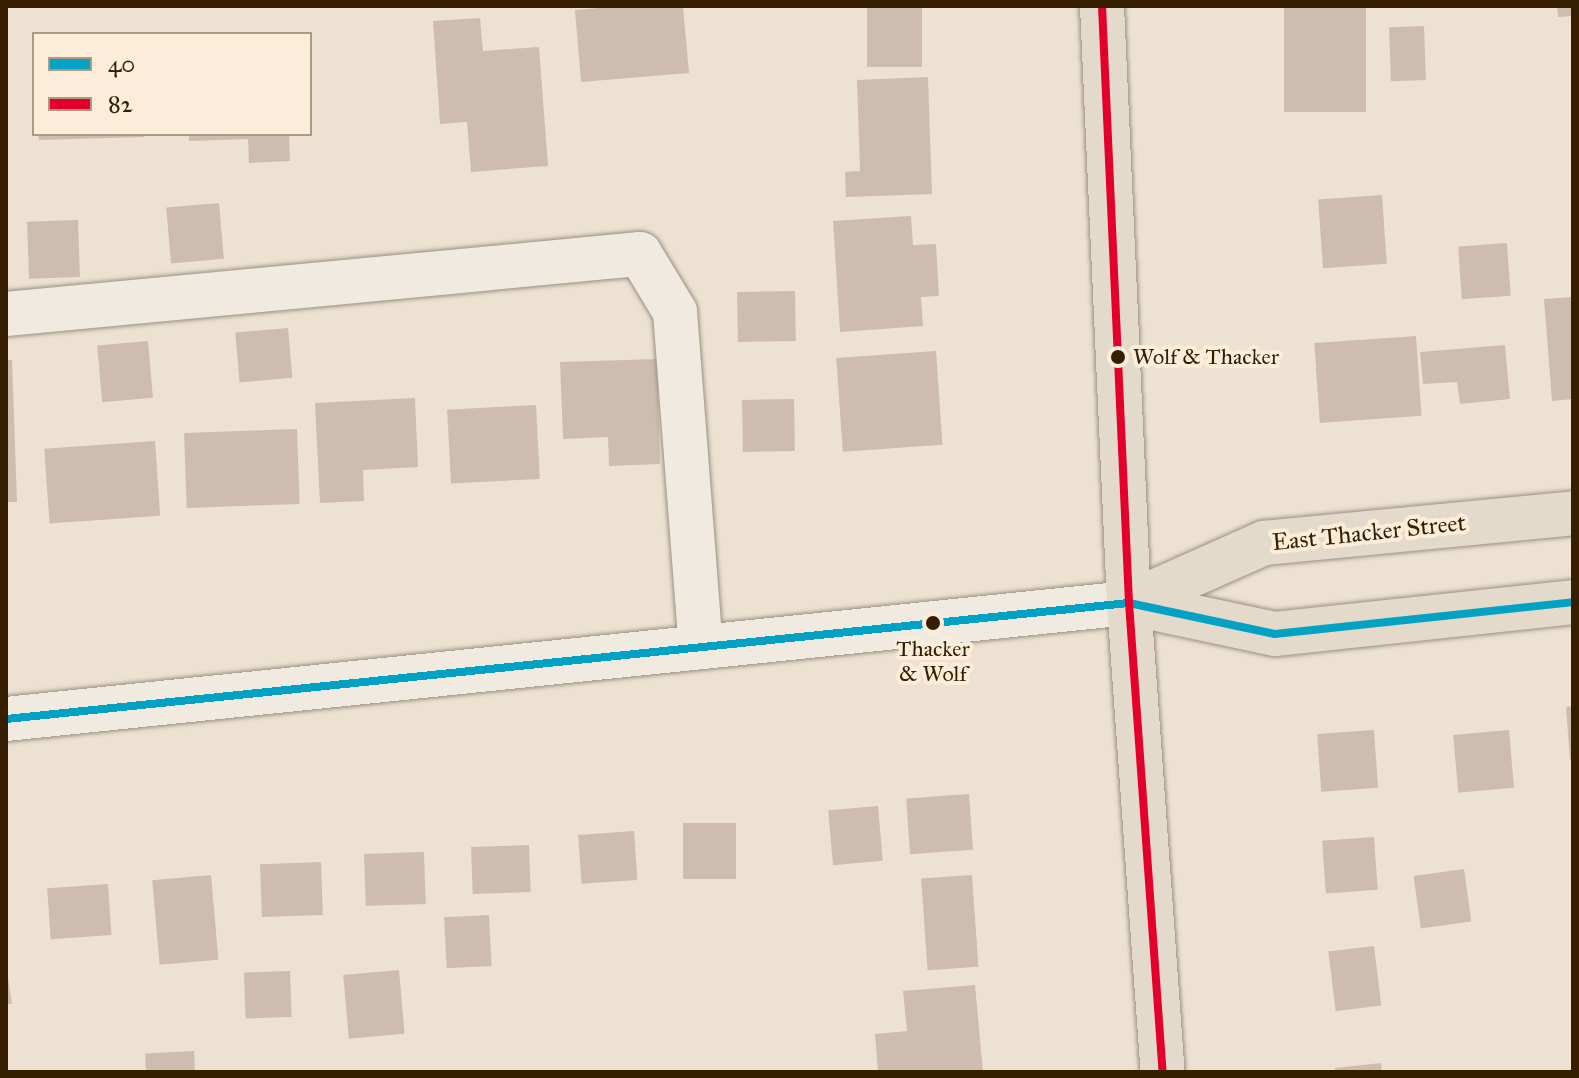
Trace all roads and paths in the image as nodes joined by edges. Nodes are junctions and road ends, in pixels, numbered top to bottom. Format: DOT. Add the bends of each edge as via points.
graph roads {
  1 [pos="1102,6"];
  2 [pos="6,314"];
  3 [pos="1573,513"];
  4 [pos="1573,602"];
  5 [pos="1129,603"];
  6 [pos="701,647"];
  7 [pos="6,719"];
  8 [pos="1163,1072"];
  1 -- 5 [label="main road"];
  2 -- 6 [label="street" via="640,254 675,312"];
  3 -- 5 [label="main road, East Thacker Street" via="1264,543"];
  4 -- 5 [label="main road, East Thacker Street" via="1275,634"];
  5 -- 6 [label="street, East Thacker Street"];
  5 -- 8 [label="main road"];
  6 -- 7 [label="street, East Thacker Street"];
}
